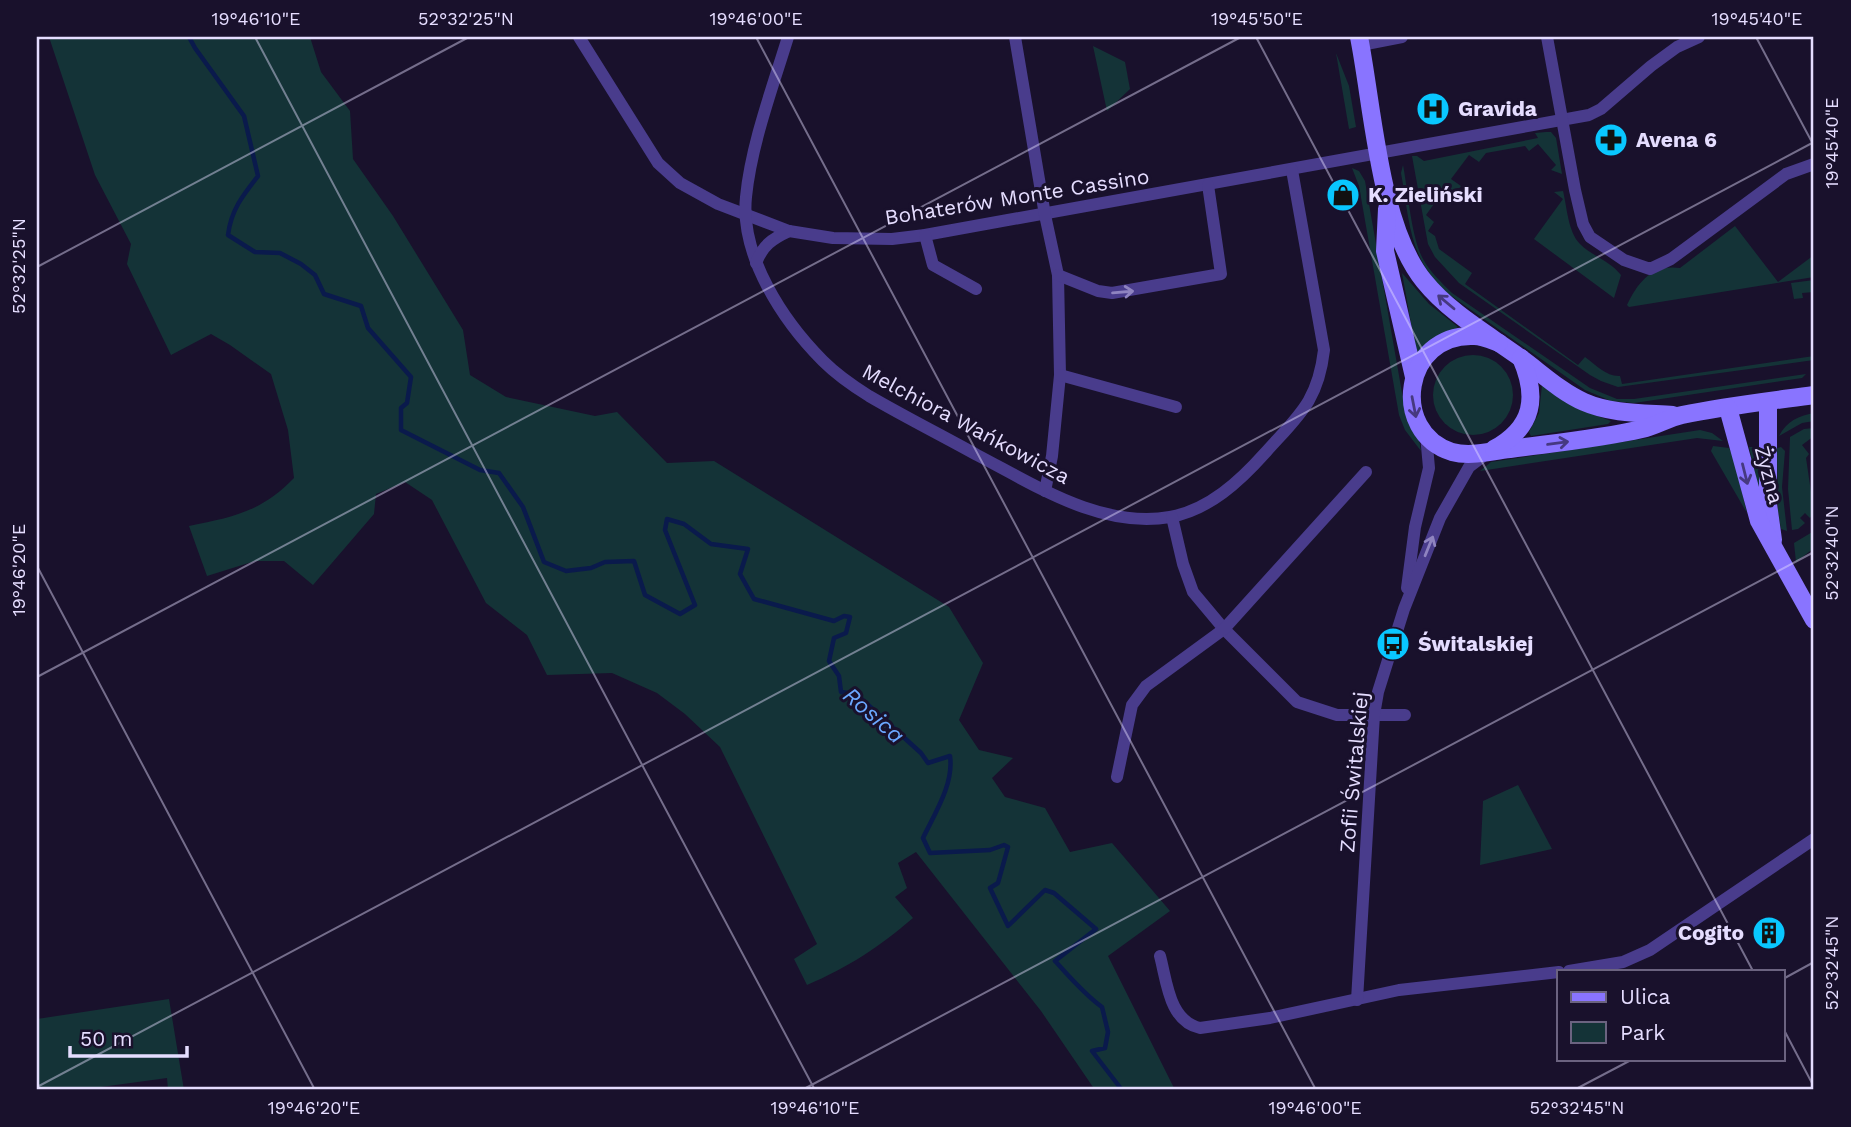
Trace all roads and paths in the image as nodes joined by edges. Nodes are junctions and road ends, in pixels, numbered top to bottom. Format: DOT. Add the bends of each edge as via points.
graph roads {
  1 [pos="579,37"];
  2 [pos="788,37"];
  3 [pos="1015,37"];
  4 [pos="1402,37"];
  5 [pos="1547,37"];
  6 [pos="1699,37"];
  7 [pos="1360,41"];
  8 [pos="1562,121"];
  9 [pos="1379,155"];
  10 [pos="1814,164"];
  11 [pos="1292,170"];
  12 [pos="1208,185"];
  13 [pos="1388,202"];
  14 [pos="746,215"];
  15 [pos="1045,215"];
  16 [pos="789,230"];
  17 [pos="925,235"];
  18 [pos="756,264"];
  19 [pos="1058,275"];
  20 [pos="976,289"];
  21 [pos="1499,343"];
  22 [pos="1521,358"];
  23 [pos="1060,375"];
  24 [pos="1414,377"];
  25 [pos="1814,395"];
  26 [pos="1768,402"];
  27 [pos="1176,407"];
  28 [pos="1728,408"];
  29 [pos="1680,415"];
  30 [pos="1426,435"];
  31 [pos="1490,451"];
  32 [pos="1366,472"];
  33 [pos="1045,491"];
  34 [pos="1172,517"];
  35 [pos="1775,550"];
  36 [pos="1404,609"];
  37 [pos="1814,620"];
  38 [pos="1224,629"];
  39 [pos="1374,715"];
  40 [pos="1405,715"];
  41 [pos="1117,777"];
  42 [pos="1814,839"];
  43 [pos="1160,956"];
  44 [pos="1575,970"];
  45 [pos="1557,972"];
  46 [pos="1356,1000"];
  1 -- 14 [label="street, Bohaterów Monte Cassino" via="658,163 691,190"];
  2 -- 14 [label="street, Melchiora Wańkowicza" via="760,134"];
  3 -- 15 [label="street"];
  4 -- 7 [label="street"];
  5 -- 8 [label="street"];
  6 -- 8 [label="street, Bohaterów Monte Cassino" via="1651,66 1601,109"];
  7 -- 9 [label="street"];
  8 -- 9 [label="street, Bohaterów Monte Cassino"];
  8 -- 10 [label="street" via="1583,224 1590,237 1624,260 1650,269 1671,260 1786,174"];
  9 -- 11 [label="street, Bohaterów Monte Cassino"];
  9 -- 13 [label="street"];
  11 -- 12 [label="street, Bohaterów Monte Cassino"];
  11 -- 34 [label="street, Melchiora Wańkowicza" via="1321,328 1321,373 1306,406 1237,483"];
  12 -- 15 [label="street, Bohaterów Monte Cassino"];
  19 -- 12 [label="street, one-way" via="1112,293 1221,274"];
  21 -- 13 [label="street, one-way" via="1422,279"];
  13 -- 24 [label="street" via="1385,251"];
  14 -- 16 [label="street, Bohaterów Monte Cassino"];
  14 -- 18 [label="street, Melchiora Wańkowicza"];
  15 -- 17 [label="street, Bohaterów Monte Cassino"];
  15 -- 19 [label="street"];
  16 -- 17 [label="street, Bohaterów Monte Cassino" via="861,240"];
  16 -- 18 [label="street" via="770,240"];
  17 -- 20 [label="street" via="933,265"];
  18 -- 33 [label="street, Melchiora Wańkowicza" via="791,322 843,379"];
  19 -- 23 [label="street"];
  21 -- 22 [label="street"];
  21 -- 24 [label="street" via="1476,336 1447,341 1424,356"];
  22 -- 29 [label="street" via="1585,403 1625,412"];
  22 -- 31 [label="street" via="1531,385 1529,410 1516,433"];
  23 -- 27 [label="street"];
  23 -- 33 [label="street"];
  24 -- 30 [label="street, one-way" via="1413,410"];
  25 -- 26 [label="street"];
  26 -- 28 [label="street"];
  26 -- 35 [label="street, Żyzna" via="1768,504"];
  28 -- 29 [label="street"];
  28 -- 35 [label="street, Żyzna, one-way" via="1756,514"];
  31 -- 29 [label="street, one-way" via="1603,437"];
  30 -- 31 [label="street" via="1449,451"];
  30 -- 36 [label="street" via="1429,468"];
  36 -- 31 [label="street, Zofii Świtalskiej, one-way" via="1460,480"];
  32 -- 38 [label="street"];
  33 -- 34 [label="street, Melchiora Wańkowicza" via="1130,519"];
  34 -- 38 [label="street" via="1193,592"];
  35 -- 37 [label="street, Żyzna"];
  36 -- 39 [label="street, Zofii Świtalskiej"];
  38 -- 39 [label="street" via="1297,702 1337,715"];
  38 -- 41 [label="street" via="1146,686 1132,705"];
  39 -- 40 [label="street"];
  39 -- 46 [label="street, Zofii Świtalskiej"];
  42 -- 44 [label="street" via="1650,950 1623,962"];
  43 -- 46 [label="street" via="1174,1006 1189,1026 1258,1020"];
  45 -- 46 [label="street" via="1399,990"];
}
